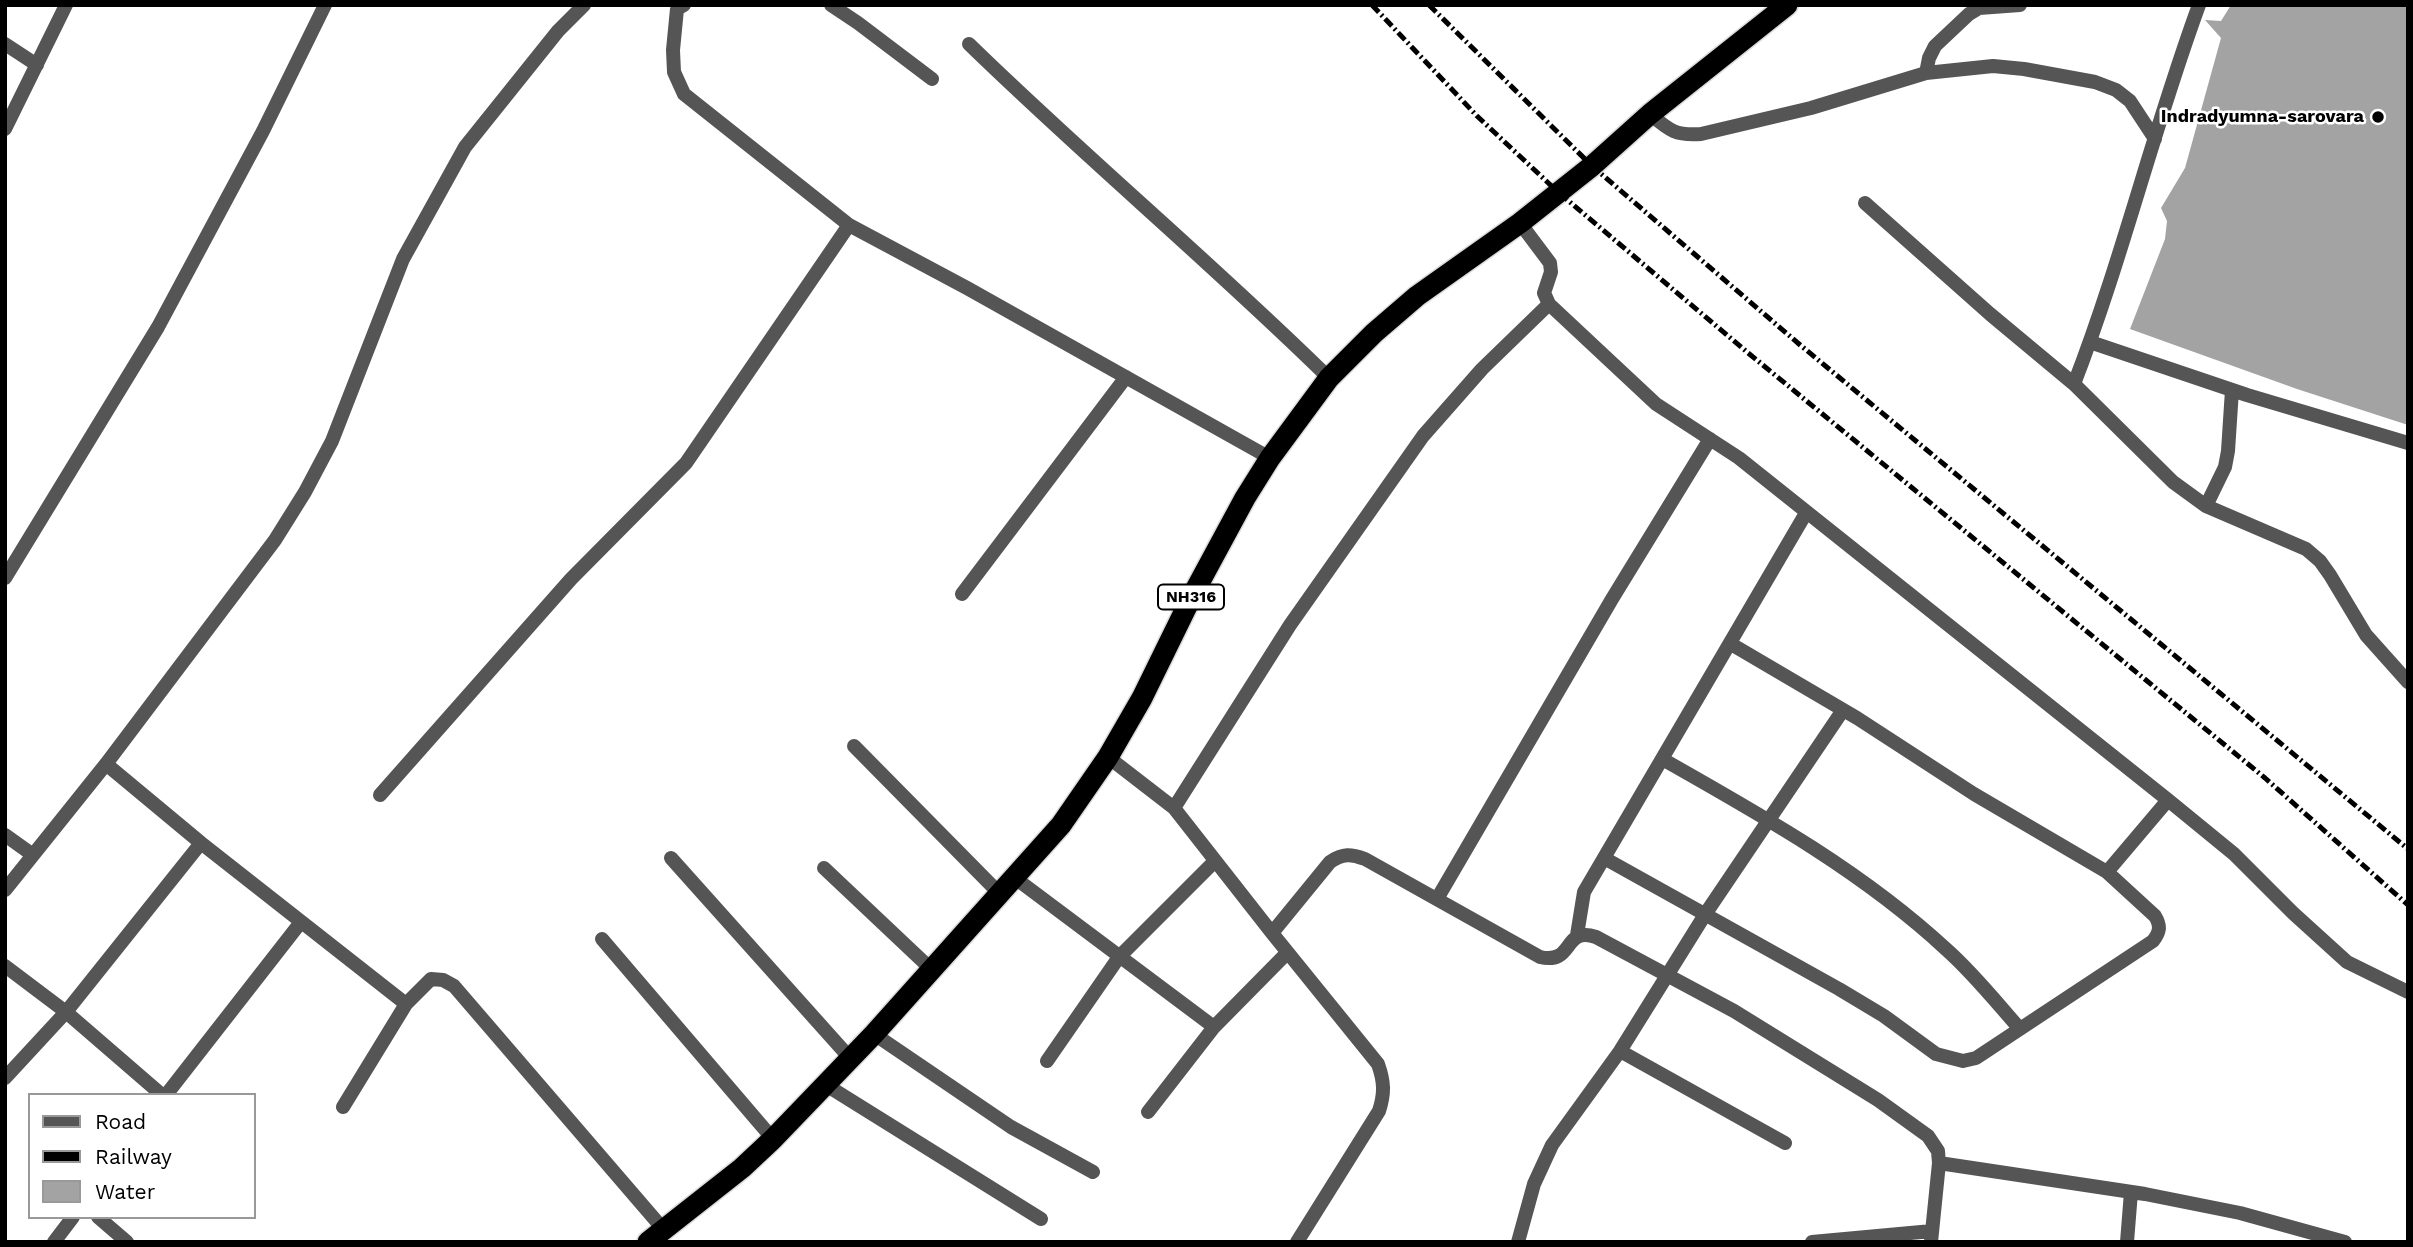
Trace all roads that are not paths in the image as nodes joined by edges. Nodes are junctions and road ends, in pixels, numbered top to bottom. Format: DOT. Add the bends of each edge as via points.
graph roads {
  1 [pos="66,5"];
  2 [pos="325,5"];
  3 [pos="584,5"];
  4 [pos="831,5"];
  5 [pos="1787,5"];
  6 [pos="2020,5"];
  7 [pos="2199,5"];
  8 [pos="679,6"];
  9 [pos="5,44"];
  10 [pos="969,44"];
  11 [pos="37,65"];
  12 [pos="1926,73"];
  13 [pos="932,79"];
  14 [pos="1650,114"];
  15 [pos="5,130"];
  16 [pos="2155,139"];
  17 [pos="1865,203"];
  18 [pos="1520,223"];
  19 [pos="849,225"];
  20 [pos="1549,303"];
  21 [pos="2090,342"];
  22 [pos="1126,377"];
  23 [pos="1329,378"];
  24 [pos="2074,384"];
  25 [pos="2232,390"];
  26 [pos="1710,439"];
  27 [pos="2408,443"];
  28 [pos="1270,458"];
  29 [pos="2206,506"];
  30 [pos="1806,513"];
  31 [pos="5,578"];
  32 [pos="962,594"];
  33 [pos="1731,644"];
  34 [pos="2408,659"];
  35 [pos="2397,671"];
  36 [pos="2408,682"];
  37 [pos="1843,710"];
  38 [pos="854,746"];
  39 [pos="1108,757"];
  40 [pos="1664,760"];
  41 [pos="106,764"];
  42 [pos="380,795"];
  43 [pos="2168,800"];
  44 [pos="1174,808"];
  45 [pos="1768,819"];
  46 [pos="5,835"];
  47 [pos="201,843"];
  48 [pos="33,855"];
  49 [pos="671,858"];
  50 [pos="1604,858"];
  51 [pos="1215,862"];
  52 [pos="824,868"];
  53 [pos="2107,872"];
  54 [pos="1007,886"];
  55 [pos="5,890"];
  56 [pos="1437,899"];
  57 [pos="1706,913"];
  58 [pos="301,922"];
  59 [pos="1272,933"];
  60 [pos="1577,935"];
  61 [pos="602,939"];
  62 [pos="1287,953"];
  63 [pos="1119,957"];
  64 [pos="5,966"];
  65 [pos="932,969"];
  66 [pos="1667,975"];
  67 [pos="2408,992"];
  68 [pos="407,1004"];
  69 [pos="66,1013"];
  70 [pos="1214,1027"];
  71 [pos="2020,1029"];
  72 [pos="874,1034"];
  73 [pos="1620,1051"];
  74 [pos="850,1058"];
  75 [pos="1047,1061"];
  76 [pos="5,1078"];
  77 [pos="826,1085"];
  78 [pos="162,1093"];
  79 [pos="166,1093"];
  80 [pos="343,1107"];
  81 [pos="1148,1112"];
  82 [pos="773,1139"];
  83 [pos="1785,1143"];
  84 [pos="1939,1163"];
  85 [pos="1093,1172"];
  86 [pos="2131,1192"];
  87 [pos="71,1219"];
  88 [pos="100,1219"];
  89 [pos="1041,1219"];
  90 [pos="656,1236"];
  91 [pos="1931,1236"];
  92 [pos="54,1242"];
  93 [pos="127,1242"];
  94 [pos="1297,1242"];
  95 [pos="1518,1242"];
  96 [pos="1812,1242"];
  97 [pos="2127,1242"];
  98 [pos="2345,1242"];
  1 -- 11 [label="street"];
  2 -- 31 [label="street" via="158,327"];
  3 -- 41 [label="street" via="465,147 403,259 332,441 305,492 275,540"];
  4 -- 13 [label="street"];
  5 -- 14 [label="highway, NH316"];
  6 -- 12 [label="street" via="1979,8 1969,14 1935,46"];
  7 -- 16 [label="street"];
  8 -- 19 [label="street" via="674,72 684,94"];
  9 -- 11 [label="street"];
  10 -- 23 [label="street"];
  11 -- 15 [label="street"];
  12 -- 14 [label="street" via="1811,108 1701,134 1673,133"];
  12 -- 16 [label="street" via="1993,66 2095,82 2130,101"];
  14 -- 18 [label="highway, NH316"];
  16 -- 21 [label="street"];
  17 -- 24 [label="street"];
  18 -- 20 [label="street" via="1550,263 1544,293"];
  18 -- 23 [label="highway, NH316" via="1417,296"];
  19 -- 22 [label="street"];
  19 -- 42 [label="street" via="686,463 570,579"];
  20 -- 26 [label="street" via="1656,404"];
  20 -- 44 [label="street" via="1423,436 1290,625"];
  21 -- 24 [label="street"];
  21 -- 25 [label="street"];
  22 -- 28 [label="street"];
  22 -- 32 [label="street"];
  23 -- 28 [label="highway, NH316"];
  24 -- 29 [label="street" via="2173,482"];
  25 -- 27 [label="street"];
  25 -- 29 [label="street" via="2227,459"];
  26 -- 30 [label="street"];
  26 -- 56 [label="street"];
  28 -- 39 [label="highway, NH316" via="1208,565"];
  29 -- 35 [label="street" via="2306,549 2320,561 2366,635"];
  30 -- 33 [label="street"];
  30 -- 43 [label="street"];
  33 -- 37 [label="street"];
  33 -- 40 [label="street"];
  34 -- 35 [label="street"];
  35 -- 36 [label="street"];
  37 -- 45 [label="street"];
  37 -- 53 [label="street"];
  38 -- 54 [label="street"];
  39 -- 44 [label="street"];
  39 -- 54 [label="highway, NH316" via="1061,825"];
  40 -- 45 [label="street"];
  40 -- 50 [label="street"];
  41 -- 47 [label="street"];
  41 -- 48 [label="street"];
  43 -- 53 [label="street"];
  43 -- 67 [label="street" via="2234,854 2347,962"];
  44 -- 51 [label="street"];
  45 -- 57 [label="street"];
  45 -- 71 [label="street" via="1842,866 1912,919 1975,978"];
  46 -- 48 [label="street"];
  47 -- 58 [label="street"];
  47 -- 69 [label="street"];
  48 -- 55 [label="street"];
  49 -- 74 [label="street"];
  50 -- 57 [label="street"];
  50 -- 60 [label="street" via="1584,892"];
  51 -- 59 [label="street"];
  51 -- 63 [label="street"];
  52 -- 65 [label="street"];
  53 -- 71 [label="street" via="2155,916 2159,933"];
  54 -- 63 [label="street"];
  54 -- 65 [label="highway, NH316"];
  56 -- 59 [label="street" via="1365,859 1340,855"];
  56 -- 60 [label="street" via="1540,957 1558,957"];
  57 -- 66 [label="street"];
  57 -- 71 [label="street" via="1884,1016 1936,1054 1963,1061 1976,1058"];
  58 -- 68 [label="street"];
  58 -- 79 [label="street"];
  59 -- 62 [label="street"];
  60 -- 66 [label="street" via="1596,937"];
  61 -- 82 [label="street"];
  62 -- 70 [label="street"];
  62 -- 94 [label="street" via="1378,1063 1384,1080 1379,1111"];
  63 -- 70 [label="street"];
  63 -- 75 [label="street"];
  64 -- 69 [label="street"];
  65 -- 72 [label="highway, NH316"];
  66 -- 73 [label="street"];
  66 -- 84 [label="street" via="1878,1100 1928,1136"];
  68 -- 80 [label="street"];
  68 -- 90 [label="street" via="431,979 454,986"];
  69 -- 76 [label="street"];
  69 -- 78 [label="street"];
  70 -- 81 [label="street"];
  72 -- 74 [label="highway, NH316"];
  72 -- 85 [label="street" via="1012,1127"];
  73 -- 83 [label="street"];
  73 -- 95 [label="street" via="1543,1161"];
  74 -- 77 [label="highway, NH316"];
  77 -- 82 [label="highway, NH316"];
  77 -- 89 [label="street"];
  82 -- 90 [label="highway, NH316"];
  84 -- 86 [label="street"];
  84 -- 91 [label="street"];
  86 -- 97 [label="street"];
  86 -- 98 [label="street" via="2239,1213"];
  87 -- 92 [label="street"];
  88 -- 93 [label="street"];
  91 -- 96 [label="street"];
}
